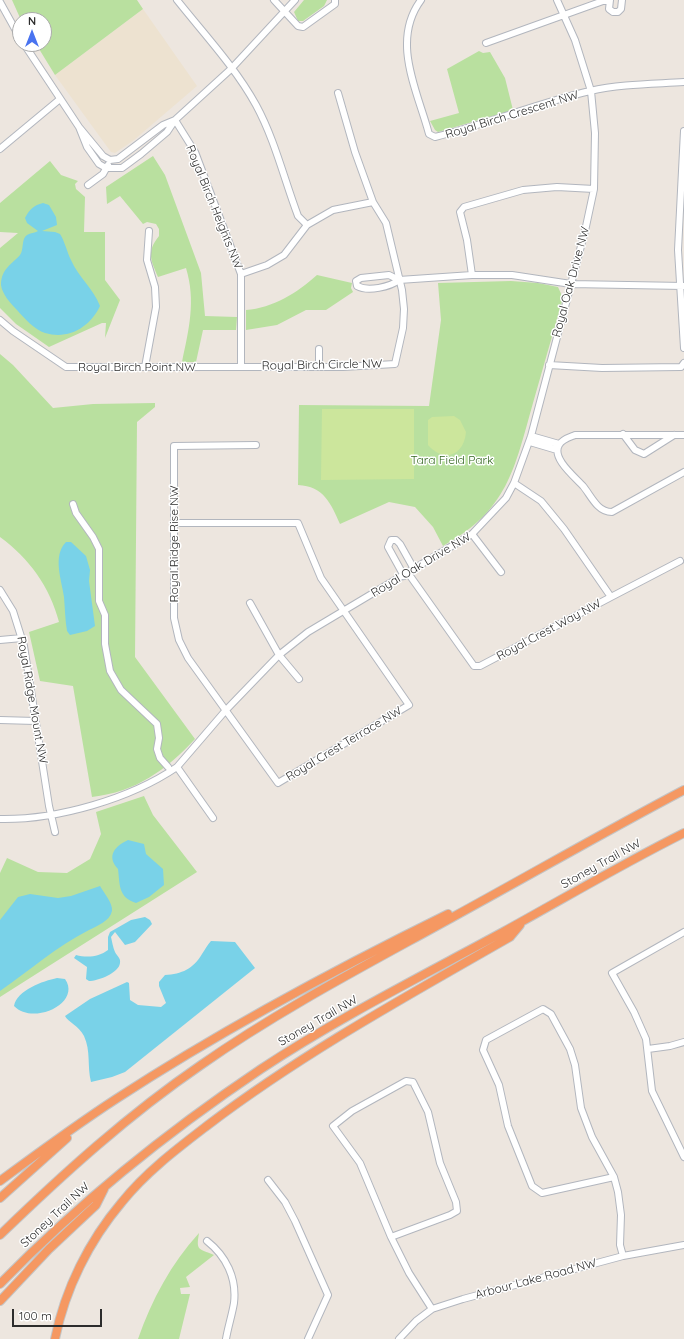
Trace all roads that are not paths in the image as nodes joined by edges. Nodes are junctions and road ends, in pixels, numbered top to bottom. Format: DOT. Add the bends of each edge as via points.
graph roads {
  1 [pos="177,0"];
  2 [pos="274,0"];
  3 [pos="295,0"];
  4 [pos="335,0"];
  5 [pos="421,0"];
  6 [pos="557,0"];
  7 [pos="610,0"];
  8 [pos="622,0"];
  9 [pos="0,2"];
  10 [pos="284,13"];
  11 [pos="565,15"];
  12 [pos="12,24"];
  13 [pos="486,43"];
  14 [pos="29,52"];
  15 [pos="231,69"];
  16 [pos="684,82"];
  17 [pos="591,91"];
  18 [pos="338,93"];
  19 [pos="60,99"];
  20 [pos="175,120"];
  21 [pos="79,127"];
  22 [pos="684,131"];
  23 [pos="0,149"];
  24 [pos="110,160"];
  25 [pos="106,168"];
  26 [pos="88,185"];
  27 [pos="594,189"];
  28 [pos="373,202"];
  29 [pos="307,225"];
  30 [pos="149,231"];
  31 [pos="241,274"];
  32 [pos="472,275"];
  33 [pos="399,280"];
  34 [pos="571,284"];
  35 [pos="682,286"];
  36 [pos="0,320"];
  37 [pos="684,348"];
  38 [pos="319,349"];
  39 [pos="684,363"];
  40 [pos="549,365"];
  41 [pos="241,366"];
  42 [pos="319,366"];
  43 [pos="144,367"];
  44 [pos="623,434"];
  45 [pos="674,435"];
  46 [pos="684,435"];
  47 [pos="530,439"];
  48 [pos="256,445"];
  49 [pos="558,447"];
  50 [pos="684,472"];
  51 [pos="514,483"];
  52 [pos="73,504"];
  53 [pos="175,523"];
  54 [pos="472,534"];
  55 [pos="680,562"];
  56 [pos="414,569"];
  57 [pos="501,572"];
  58 [pos="406,575"];
  59 [pos="0,590"];
  60 [pos="611,597"];
  61 [pos="250,603"];
  62 [pos="343,611"];
  63 [pos="22,638"];
  64 [pos="0,640"];
  65 [pos="279,655"];
  66 [pos="299,679"];
  67 [pos="226,710"];
  68 [pos="0,720"];
  69 [pos="35,722"];
  70 [pos="168,766"];
  71 [pos="177,767"];
  72 [pos="684,790"];
  73 [pos="51,814"];
  74 [pos="213,818"];
  75 [pos="0,819"];
  76 [pos="55,832"];
  77 [pos="684,833"];
  78 [pos="516,883"];
  79 [pos="523,921"];
  80 [pos="684,932"];
  81 [pos="684,1042"];
  82 [pos="648,1049"];
  83 [pos="114,1100"];
  84 [pos="684,1157"];
  85 [pos="614,1177"];
  86 [pos="268,1180"];
  87 [pos="0,1181"];
  88 [pos="106,1184"];
  89 [pos="0,1198"];
  90 [pos="0,1235"];
  91 [pos="391,1237"];
  92 [pos="207,1240"];
  93 [pos="684,1245"];
  94 [pos="622,1256"];
  95 [pos="0,1284"];
  96 [pos="0,1300"];
  97 [pos="432,1309"];
  98 [pos="55,1339"];
  99 [pos="226,1339"];
  100 [pos="308,1339"];
  101 [pos="399,1339"];
  1 -- 15 [label="street"];
  2 -- 10 [label="street"];
  3 -- 10 [label="street"];
  4 -- 10 [label="street" via="335,4 303,27 298,26"];
  5 -- 17 [label="street, Royal Birch Crescent NW" via="409,24 406,45 408,62 429,134 435,137 462,130"];
  6 -- 11 [label="street, Royal Oak Drive NW"];
  7 -- 8 [label="street" via="609,9 613,12 621,9"];
  7 -- 11 [label="street"];
  9 -- 12 [label="street"];
  10 -- 15 [label="street"];
  11 -- 13 [label="street"];
  11 -- 17 [label="street, Royal Oak Drive NW"];
  14 -- 19 [label="street"];
  15 -- 20 [label="street"];
  15 -- 29 [label="street" via="255,104 270,135 298,216"];
  16 -- 17 [label="street, Royal Birch Crescent NW"];
  17 -- 27 [label="street, Royal Oak Drive NW" via="595,132"];
  18 -- 28 [label="street, Royal Birch Circle NW"];
  19 -- 21 [label="street"];
  19 -- 23 [label="street"];
  20 -- 24 [label="street" via="163,125 118,159"];
  20 -- 25 [label="street" via="167,132 122,168"];
  20 -- 31 [label="street, Royal Birch Heights NW" via="195,152"];
  21 -- 24 [label="street" via="103,156"];
  21 -- 25 [label="street" via="87,147 99,164"];
  22 -- 35 [label="street" via="678,250"];
  24 -- 25 [label="street"];
  25 -- 26 [label="street" via="103,174"];
  27 -- 32 [label="street" via="557,187 523,190 464,206 460,212"];
  27 -- 34 [label="street, Royal Oak Drive NW"];
  28 -- 29 [label="street" via="333,210"];
  28 -- 33 [label="street, Royal Birch Circle NW" via="386,223"];
  29 -- 31 [label="street" via="284,255 267,265"];
  30 -- 43 [label="street" via="147,260 155,287 156,307"];
  31 -- 41 [label="street"];
  32 -- 33 [label="street"];
  32 -- 34 [label="street" via="512,274"];
  33 -- 33 [label="street" via="390,274 361,278 356,282 362,289 391,286"];
  33 -- 42 [label="street, Royal Birch Circle NW" via="404,310 395,364"];
  34 -- 35 [label="street"];
  34 -- 40 [label="street, Royal Oak Drive NW"];
  35 -- 37 [label="street"];
  36 -- 43 [label="street, Royal Birch Point NW" via="66,367"];
  38 -- 42 [label="street"];
  39 -- 40 [label="street" via="680,367 602,368"];
  40 -- 47 [label="street, Royal Oak Drive NW"];
  41 -- 42 [label="street, Royal Birch Circle NW"];
  41 -- 43 [label="street, Royal Birch Point NW"];
  44 -- 45 [label="street"];
  44 -- 45 [label="street" via="635,450 644,454"];
  44 -- 49 [label="street" via="575,435"];
  45 -- 46 [label="street"];
  47 -- 49 [label="street"];
  47 -- 51 [label="street, Royal Oak Drive NW"];
  48 -- 53 [label="street, Royal Ridge Rise NW" via="174,446"];
  49 -- 50 [label="street" via="561,462 597,505 606,512 612,512"];
  51 -- 54 [label="street, Royal Oak Drive NW" via="506,498"];
  51 -- 60 [label="street, Royal Crest Way NW" via="541,501 560,523"];
  52 -- 70 [label="street" via="99,549 99,601 104,615 105,644 110,671 121,690 157,724 157,749 160,758"];
  53 -- 62 [label="street" via="298,523 321,578"];
  53 -- 67 [label="street, Royal Ridge Rise NW" via="174,618 179,640 188,658"];
  54 -- 56 [label="street, Royal Oak Drive NW"];
  54 -- 57 [label="street"];
  55 -- 60 [label="street"];
  56 -- 58 [label="street, Royal Oak Drive NW"];
  56 -- 58 [label="street" via="400,544 396,540 391,540 388,548"];
  58 -- 60 [label="street, Royal Crest Way NW" via="474,666 480,666"];
  58 -- 62 [label="street, Royal Oak Drive NW"];
  59 -- 63 [label="street, Royal Ridge Mount NW" via="13,610"];
  61 -- 65 [label="street"];
  62 -- 65 [label="street, Royal Oak Drive NW" via="308,632"];
  62 -- 67 [label="street, Royal Crest Terrace NW" via="408,705 278,783"];
  63 -- 64 [label="street"];
  63 -- 69 [label="street, Royal Ridge Mount NW"];
  65 -- 66 [label="street"];
  65 -- 67 [label="street, Royal Oak Drive NW"];
  67 -- 71 [label="street, Royal Oak Drive NW"];
  68 -- 69 [label="street"];
  69 -- 73 [label="street, Royal Ridge Mount NW"];
  71 -- 73 [label="street, Royal Oak Drive NW" via="149,785 126,795"];
  71 -- 74 [label="street"];
  72 -- 78 [label="highway, Stoney Trail NW"];
  73 -- 75 [label="street, Royal Oak Drive NW"];
  73 -- 76 [label="street, Royal Ridge Mount NW"];
  77 -- 79 [label="highway, Stoney Trail NW"];
  78 -- 83 [label="highway" via="498,889 304,987 199,1047"];
  78 -- 90 [label="highway, Stoney Trail NW" via="316,992 199,1066 119,1126 69,1169"];
  79 -- 88 [label="highway, Stoney Trail NW" via="370,1004 262,1068 191,1118"];
  79 -- 98 [label="highway" via="510,937 349,1030 282,1073 227,1110 163,1161 122,1201 92,1245 72,1282"];
  80 -- 82 [label="street" via="612,973 634,1012"];
  81 -- 82 [label="street"];
  82 -- 84 [label="street" via="648,1073 652,1091"];
  83 -- 87 [label="highway"];
  83 -- 89 [label="highway"];
  85 -- 85 [label="street" via="592,1137 581,1108 570,1049 551,1014 543,1009 486,1040 483,1050 499,1085 508,1126 532,1186 542,1193"];
  85 -- 94 [label="street" via="621,1215"];
  86 -- 100 [label="street" via="295,1220 328,1295"];
  88 -- 95 [label="highway, Stoney Trail NW"];
  88 -- 96 [label="highway" via="96,1205"];
  91 -- 91 [label="street" via="457,1211 456,1202 440,1164 428,1112 413,1082 406,1081 352,1111 333,1126 360,1163"];
  91 -- 97 [label="street" via="409,1273"];
  92 -- 99 [label="street" via="220,1252 234,1284 234,1302"];
  93 -- 94 [label="street, Arbour Lake Road NW"];
  94 -- 97 [label="street, Arbour Lake Road NW"];
  97 -- 101 [label="street, Arbour Lake Road NW" via="416,1320"];
}
